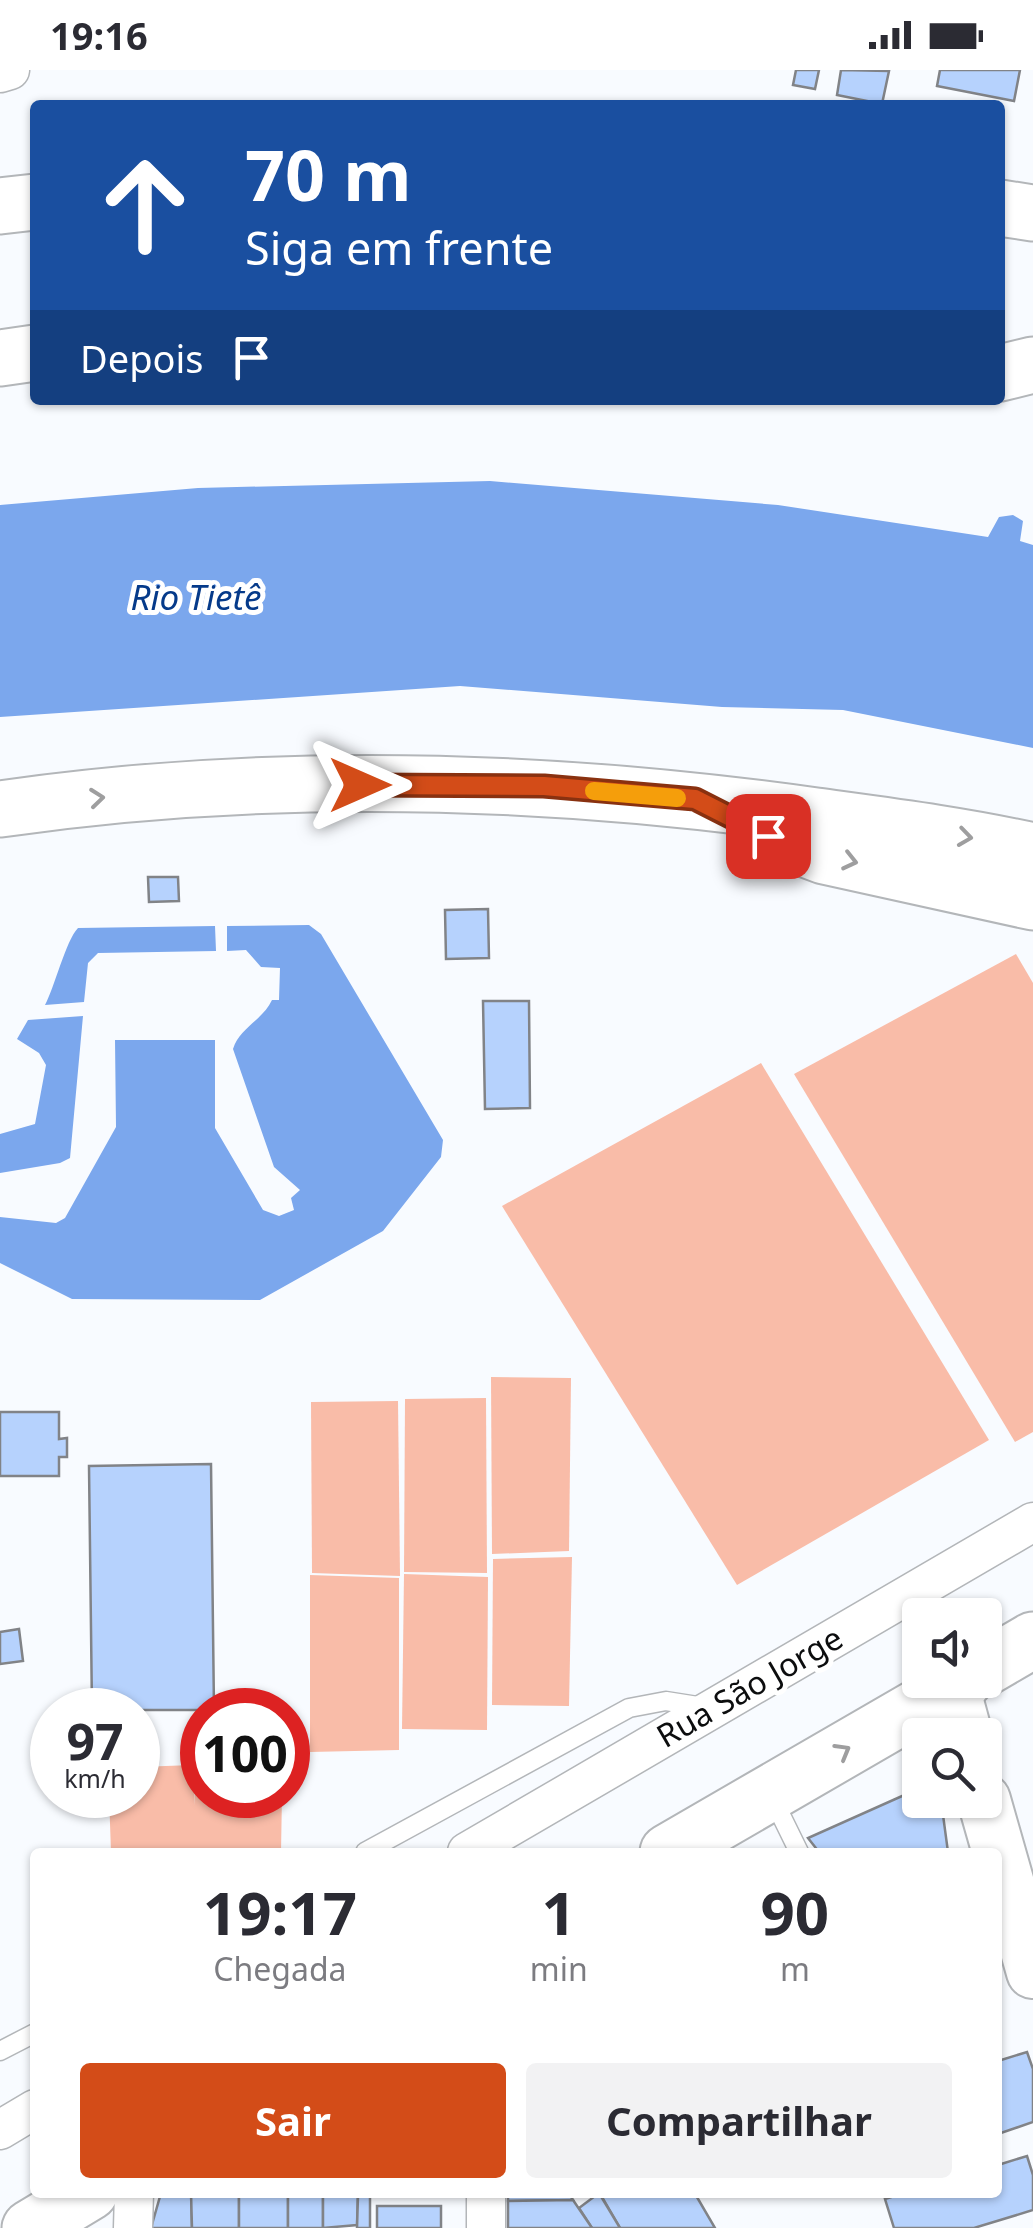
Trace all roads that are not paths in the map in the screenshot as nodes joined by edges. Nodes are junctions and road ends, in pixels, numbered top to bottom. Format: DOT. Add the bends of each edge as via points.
graph roads {
  1 [pos="10,70"];
  2 [pos="0,74"];
  3 [pos="30,203"];
  4 [pos="0,206"];
  5 [pos="1005,209"];
  6 [pos="1033,213"];
  7 [pos="30,354"];
  8 [pos="0,358"];
  9 [pos="1033,365"];
  10 [pos="1005,371"];
  11 [pos="1005,396"];
  12 [pos="1033,402"];
  13 [pos="695,799"];
  14 [pos="0,809"];
  15 [pos="1033,851"];
  16 [pos="1033,902"];
  17 [pos="1033,1522"];
  18 [pos="1033,1640"];
  19 [pos="1002,1665"];
  20 [pos="958,1698"];
  21 [pos="710,1708"];
  22 [pos="771,1793"];
  23 [pos="373,1848"];
  24 [pos="474,1848"];
  25 [pos="675,1848"];
  26 [pos="796,1848"];
  27 [pos="1002,1878"];
  28 [pos="1033,1972"];
  29 [pos="30,2036"];
  30 [pos="0,2051"];
  31 [pos="30,2112"];
  32 [pos="0,2130"];
  33 [pos="80,2198"];
  34 [pos="134,2198"];
  35 [pos="486,2198"];
  36 [pos="30,2228"];
  37 [pos="133,2228"];
  38 [pos="486,2228"];
  1 -- 2 [label="street"];
  3 -- 4 [label="highway"];
  5 -- 6 [label="highway"];
  7 -- 8 [label="highway"];
  9 -- 10 [label="highway"];
  11 -- 12 [label="highway"];
  14 -- 13 [label="highway, one-way" via="249,784 544,786"];
  13 -- 15 [label="highway, one-way"];
  13 -- 16 [label="highway, one-way" via="824,856"];
  17 -- 21 [label="street, Rua São Jorge"];
  18 -- 19 [label="highway"];
  22 -- 20 [label="highway, one-way"];
  21 -- 23 [label="lane" via="666,1701 629,1708"];
  21 -- 24 [label="street, Rua São Jorge"];
  22 -- 25 [label="highway"];
  22 -- 26 [label="lane"];
  27 -- 28 [label="main road"];
  29 -- 30 [label="lane"];
  31 -- 32 [label="street"];
  33 -- 36 [label="highway"];
  34 -- 37 [label="street"];
  35 -- 38 [label="street"];
}
